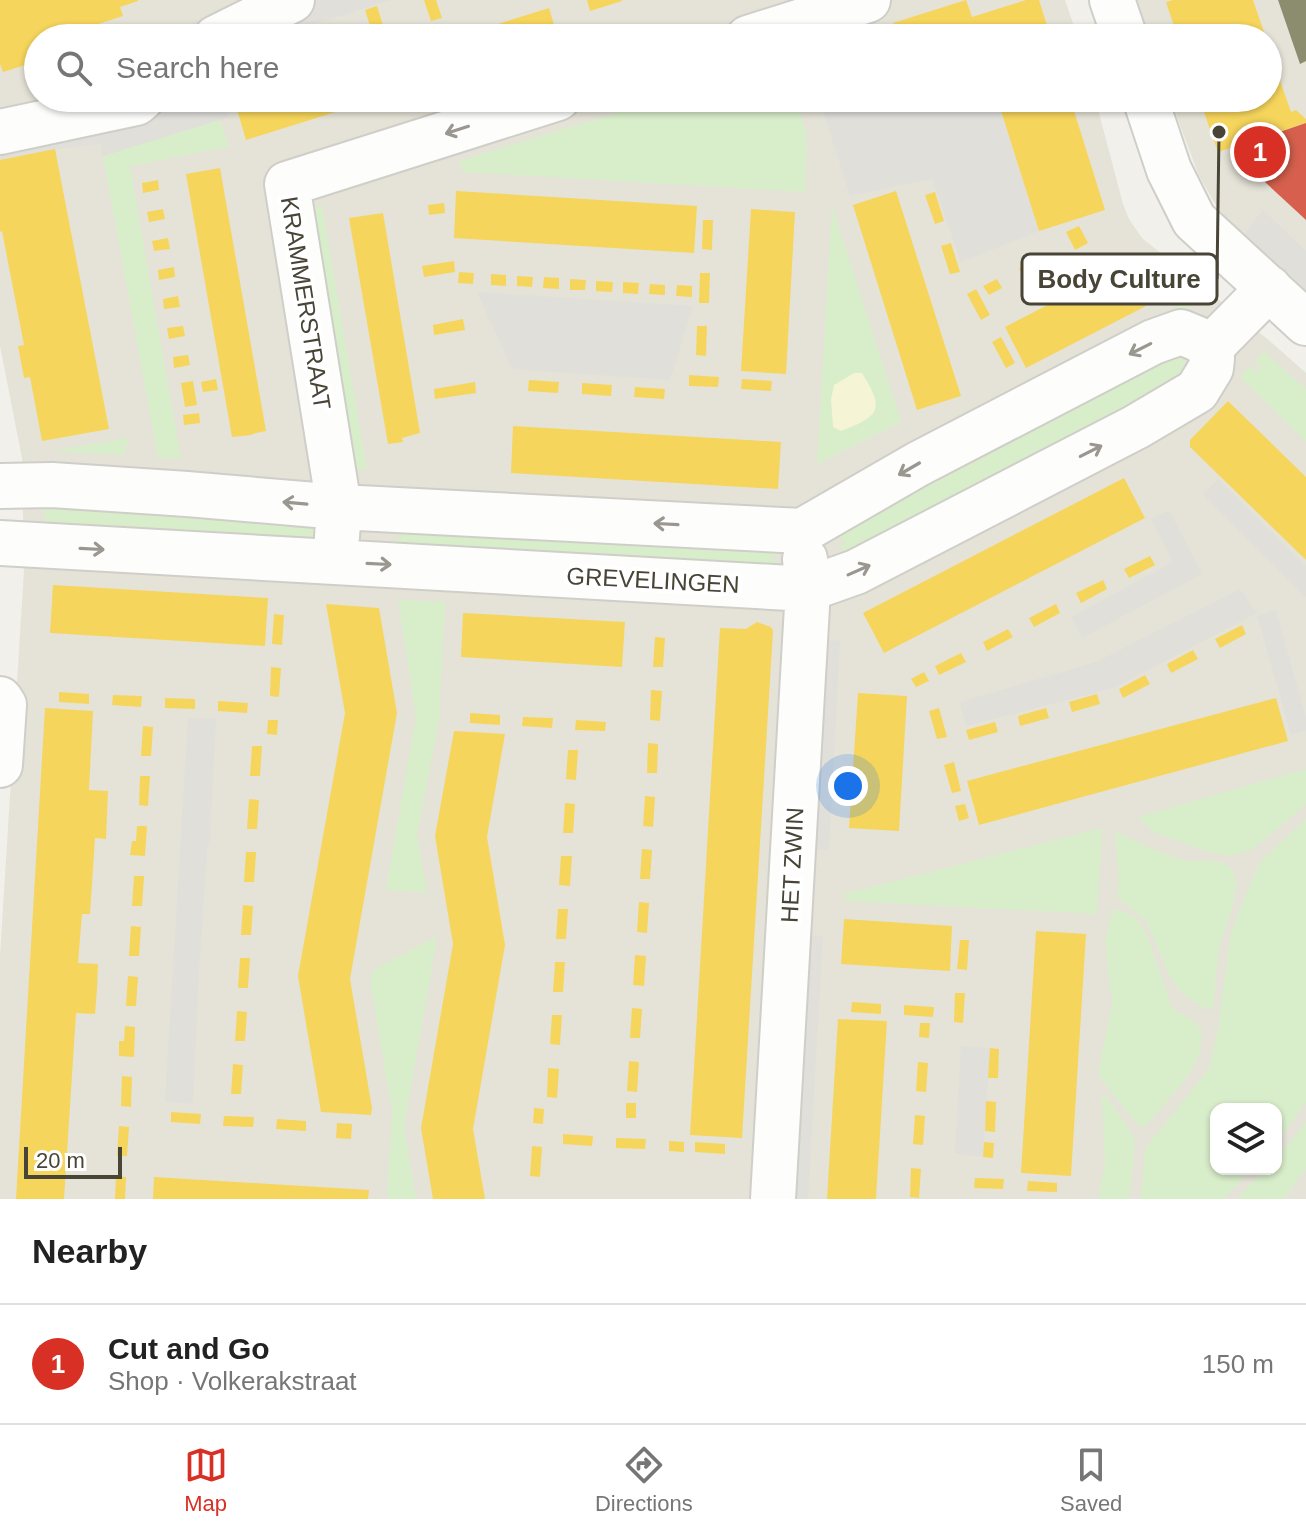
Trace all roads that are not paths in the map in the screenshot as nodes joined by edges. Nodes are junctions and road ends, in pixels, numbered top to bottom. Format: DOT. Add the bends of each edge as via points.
graph roads {
  1 [pos="292,0"];
  2 [pos="1112,0"];
  3 [pos="843,4"];
  4 [pos="244,24"];
  5 [pos="787,24"];
  6 [pos="1120,24"];
  7 [pos="94,112"];
  8 [pos="514,112"];
  9 [pos="1150,112"];
  10 [pos="0,132"];
  11 [pos="1269,288"];
  12 [pos="1306,323"];
  13 [pos="1211,347"];
  14 [pos="8,485"];
  15 [pos="339,507"];
  16 [pos="802,531"];
  17 [pos="7,543"];
  18 [pos="336,562"];
  19 [pos="808,589"];
  20 [pos="0,699"];
  21 [pos="0,765"];
  22 [pos="773,1199"];
  1 -- 4 [label="street"];
  2 -- 6 [label="street"];
  3 -- 5 [label="street"];
  7 -- 10 [label="street"];
  8 -- 15 [label="street, KRAMMERSTRAAT, one-way" via="287,184"];
  9 -- 11 [label="street" via="1169,170 1194,220"];
  11 -- 12 [label="street"];
  11 -- 13 [label="street, GREVELINGEN"];
  13 -- 16 [label="street, one-way" via="1181,332 1153,342"];
  19 -- 13 [label="street, GREVELINGEN, one-way" via="856,572 1197,391 1211,368"];
  15 -- 14 [label="street, one-way"];
  16 -- 15 [label="street, one-way"];
  15 -- 18 [label="street, KRAMMERSTRAAT"];
  16 -- 19 [label="street, HET ZWIN"];
  17 -- 18 [label="street, GREVELINGEN, one-way"];
  18 -- 19 [label="street, GREVELINGEN, one-way"];
  19 -- 22 [label="street, HET ZWIN"];
  20 -- 21 [label="street"];
}
